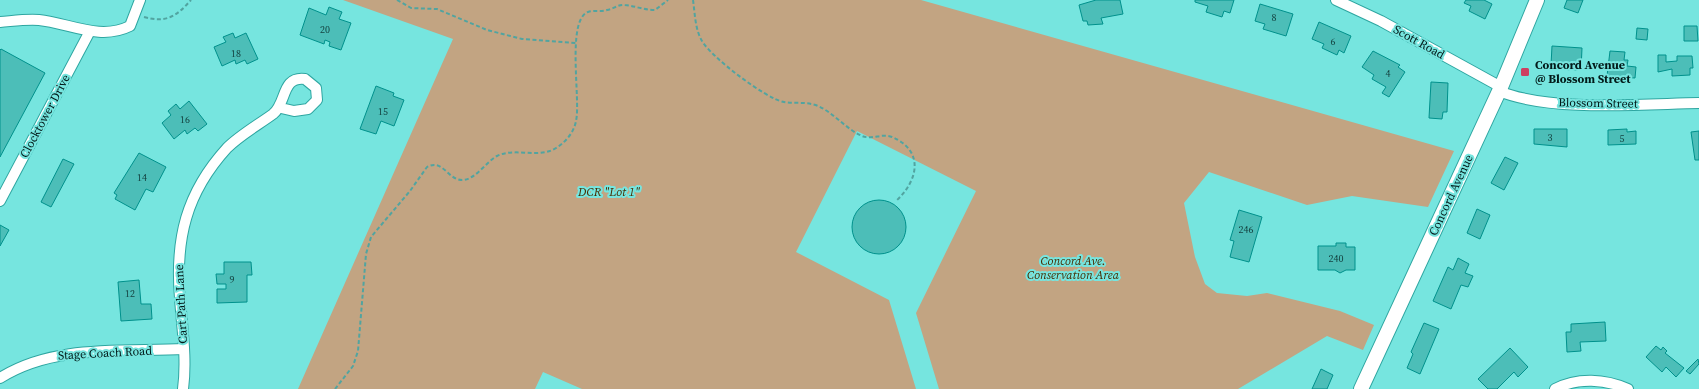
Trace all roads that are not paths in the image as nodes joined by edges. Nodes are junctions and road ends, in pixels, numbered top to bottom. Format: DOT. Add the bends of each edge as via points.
graph roads {
  1 [pos="140,0"];
  2 [pos="1336,0"];
  3 [pos="1537,0"];
  4 [pos="0,22"];
  5 [pos="90,31"];
  6 [pos="1500,89"];
  7 [pos="1699,103"];
  8 [pos="281,108"];
  9 [pos="0,201"];
  10 [pos="184,349"];
  11 [pos="0,378"];
  12 [pos="183,389"];
  13 [pos="1362,389"];
  14 [pos="1555,389"];
  15 [pos="1628,389"];
  1 -- 5 [label="street" via="130,26 120,31"];
  2 -- 6 [label="street, Scott Road" via="1381,21"];
  3 -- 6 [label="main road, Concord Avenue"];
  4 -- 5 [label="street" via="40,20"];
  5 -- 9 [label="street, Clocktower Drive"];
  6 -- 7 [label="street, Blossom Street" via="1526,100 1559,103"];
  6 -- 13 [label="main road, Concord Avenue"];
  8 -- 10 [label="street, Cart Path Lane" via="228,147 205,176 190,205 181,235 178,266"];
  10 -- 11 [label="street, Stage Coach Road" via="53,356"];
  10 -- 12 [label="street, Cart Path Lane"];
  14 -- 15 [label="street" via="1589,381"];
}
